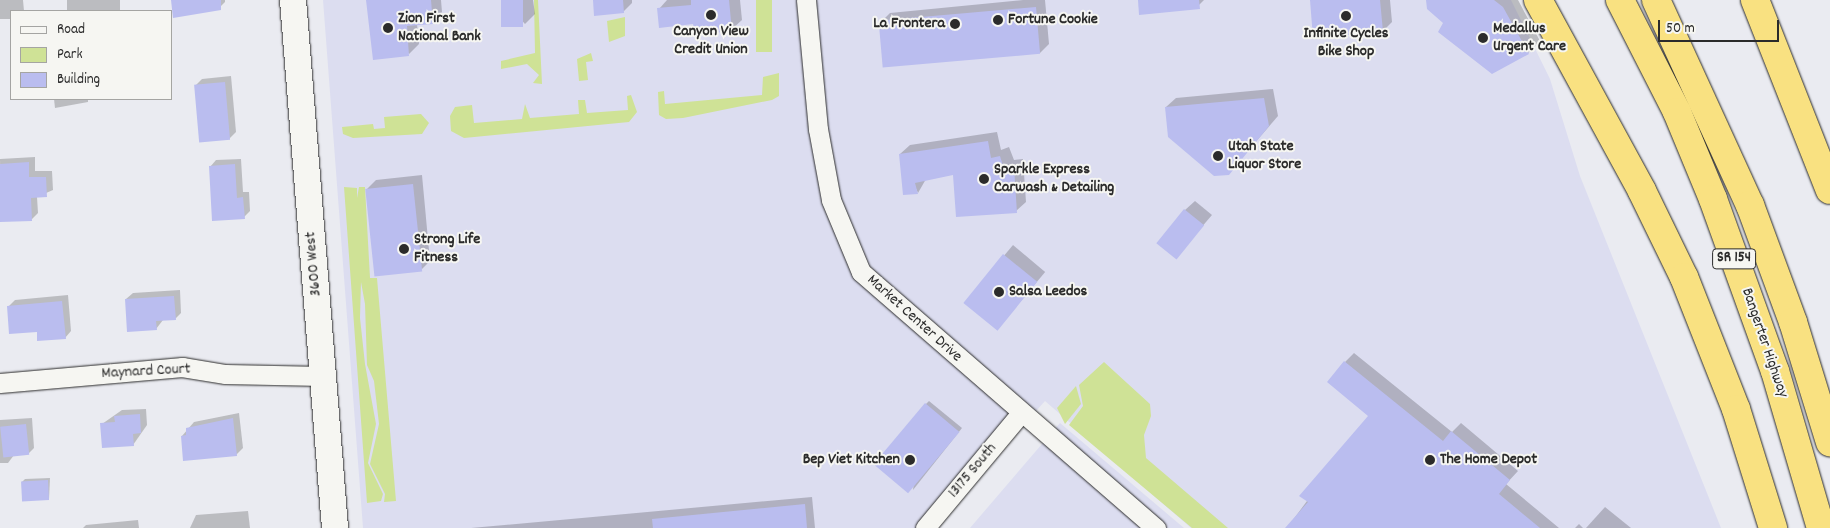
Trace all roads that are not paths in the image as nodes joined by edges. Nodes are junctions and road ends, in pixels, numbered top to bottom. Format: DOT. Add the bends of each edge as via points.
graph roads {
  1 [pos="292,0"];
  2 [pos="806,0"];
  3 [pos="1538,0"];
  4 [pos="1620,0"];
  5 [pos="1656,0"];
  6 [pos="1755,0"];
  7 [pos="1771,0"];
  8 [pos="1810,135"];
  9 [pos="1830,190"];
  10 [pos="323,376"];
  11 [pos="0,383"];
  12 [pos="1020,414"];
  13 [pos="1830,442"];
  14 [pos="335,528"];
  15 [pos="925,528"];
  16 [pos="1156,528"];
  17 [pos="1773,528"];
  18 [pos="1821,528"];
  1 -- 10 [label="main road, 3600 West"];
  2 -- 12 [label="street, Market Center Drive" via="818,129 831,200 861,272"];
  3 -- 17 [label="highway" via="1642,191 1684,277 1736,409"];
  4 -- 18 [label="highway, Bangerter Highway / SR 154" via="1677,112 1713,199 1775,371"];
  5 -- 13 [label="highway, Bangerter Highway / SR 154" via="1750,205 1793,322"];
  6 -- 8 [label="highway"];
  7 -- 8 [label="highway"];
  8 -- 9 [label="highway"];
  10 -- 11 [label="street, Maynard Court" via="225,374 182,368"];
  10 -- 14 [label="main road, 3600 West"];
  12 -- 15 [label="street, 13175 South"];
  12 -- 16 [label="street, Market Center Drive"];
}
